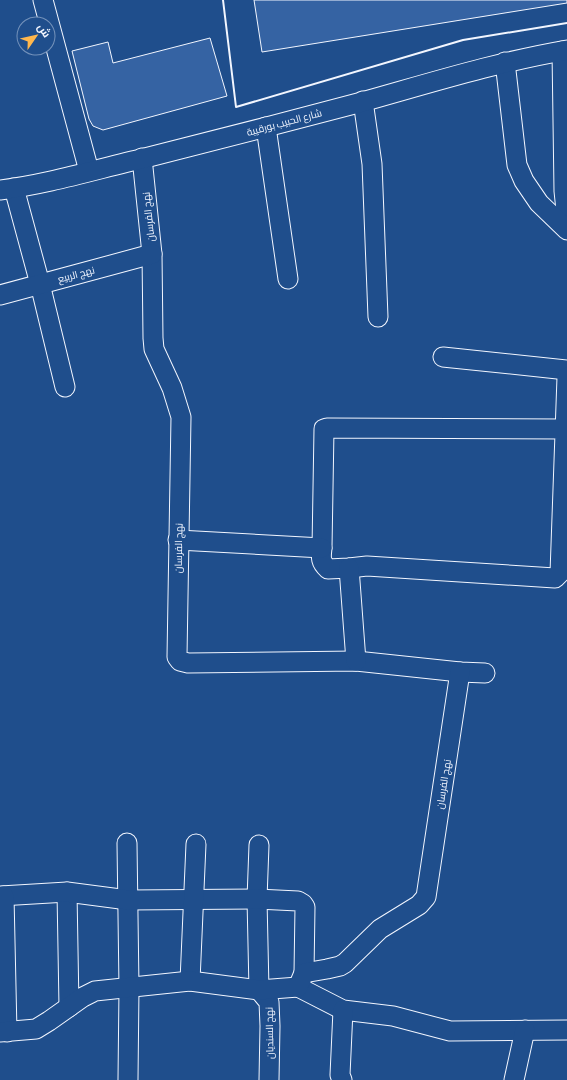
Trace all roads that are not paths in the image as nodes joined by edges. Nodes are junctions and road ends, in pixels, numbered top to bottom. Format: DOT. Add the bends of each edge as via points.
graph roads {
  1 [pos="43,0"];
  2 [pos="565,50"];
  3 [pos="505,62"];
  4 [pos="363,101"];
  5 [pos="266,127"];
  6 [pos="142,158"];
  7 [pos="89,171"];
  8 [pos="7,189"];
  9 [pos="567,220"];
  10 [pos="567,230"];
  11 [pos="152,254"];
  12 [pos="288,279"];
  13 [pos="40,284"];
  14 [pos="0,295"];
  15 [pos="378,317"];
  16 [pos="443,357"];
  17 [pos="567,370"];
  18 [pos="567,377"];
  19 [pos="65,387"];
  20 [pos="566,429"];
  21 [pos="178,540"];
  22 [pos="322,548"];
  23 [pos="349,568"];
  24 [pos="356,661"];
  25 [pos="460,672"];
  26 [pos="485,673"];
  27 [pos="127,843"];
  28 [pos="196,844"];
  29 [pos="259,845"];
  30 [pos="67,892"];
  31 [pos="2,896"];
  32 [pos="257,899"];
  33 [pos="128,900"];
  34 [pos="193,901"];
  35 [pos="301,980"];
  36 [pos="190,981"];
  37 [pos="129,988"];
  38 [pos="259,990"];
  39 [pos="68,1007"];
  40 [pos="343,1010"];
  41 [pos="525,1030"];
  42 [pos="567,1030"];
  43 [pos="3,1032"];
  44 [pos="128,1080"];
  45 [pos="269,1080"];
  46 [pos="342,1080"];
  47 [pos="514,1080"];
  1 -- 7 [label="street"];
  2 -- 3 [label="street, شارع الحبيب بورقيبة"];
  2 -- 9 [label="street" via="564,191"];
  3 -- 4 [label="street, شارع الحبيب بورقيبة"];
  3 -- 10 [label="street" via="517,165 524,182 539,203"];
  4 -- 5 [label="street, شارع الحبيب بورقيبة"];
  4 -- 15 [label="street" via="372,164"];
  5 -- 6 [label="street, شارع الحبيب بورقيبة"];
  5 -- 12 [label="street"];
  6 -- 7 [label="street, شارع الحبيب بورقيبة"];
  6 -- 11 [label="street, نهج الفرسان"];
  7 -- 8 [label="street, شارع الحبيب بورقيبة"];
  8 -- 13 [label="street"];
  11 -- 13 [label="street, نهج الربيع"];
  11 -- 21 [label="street, نهج الفرسان" via="154,349 172,388 181,417"];
  13 -- 14 [label="street, نهج الربيع"];
  13 -- 19 [label="street"];
  16 -- 17 [label="street"];
  18 -- 20 [label="street"];
  20 -- 22 [label="street" via="324,429"];
  20 -- 23 [label="street" via="560,573 555,578 367,566"];
  21 -- 22 [label="street"];
  21 -- 24 [label="street, نهج الفرسان" via="177,657 180,661"];
  22 -- 23 [label="street" via="321,560 328,569"];
  23 -- 24 [label="street"];
  24 -- 25 [label="street, نهج الفرسان"];
  25 -- 26 [label="street, نهج الفرسان"];
  25 -- 35 [label="street, نهج الفرسان" via="426,897 419,905 380,929 345,963"];
  27 -- 33 [label="street"];
  28 -- 34 [label="street"];
  29 -- 32 [label="street"];
  30 -- 31 [label="street"];
  30 -- 33 [label="street"];
  30 -- 39 [label="street"];
  31 -- 43 [label="street"];
  32 -- 34 [label="street"];
  32 -- 35 [label="street" via="298,900 305,907"];
  32 -- 38 [label="street"];
  33 -- 34 [label="street"];
  33 -- 37 [label="street"];
  34 -- 36 [label="street"];
  35 -- 38 [label="street"];
  35 -- 40 [label="street"];
  36 -- 37 [label="street"];
  36 -- 38 [label="street"];
  37 -- 39 [label="street" via="95,991"];
  37 -- 44 [label="street"];
  38 -- 45 [label="street, نهج السنديان" via="269,1002"];
  39 -- 43 [label="street" via="36,1029"];
  40 -- 41 [label="street" via="393,1016 450,1031"];
  40 -- 46 [label="street" via="340,1075"];
  41 -- 42 [label="street"];
  41 -- 47 [label="street"];
}
